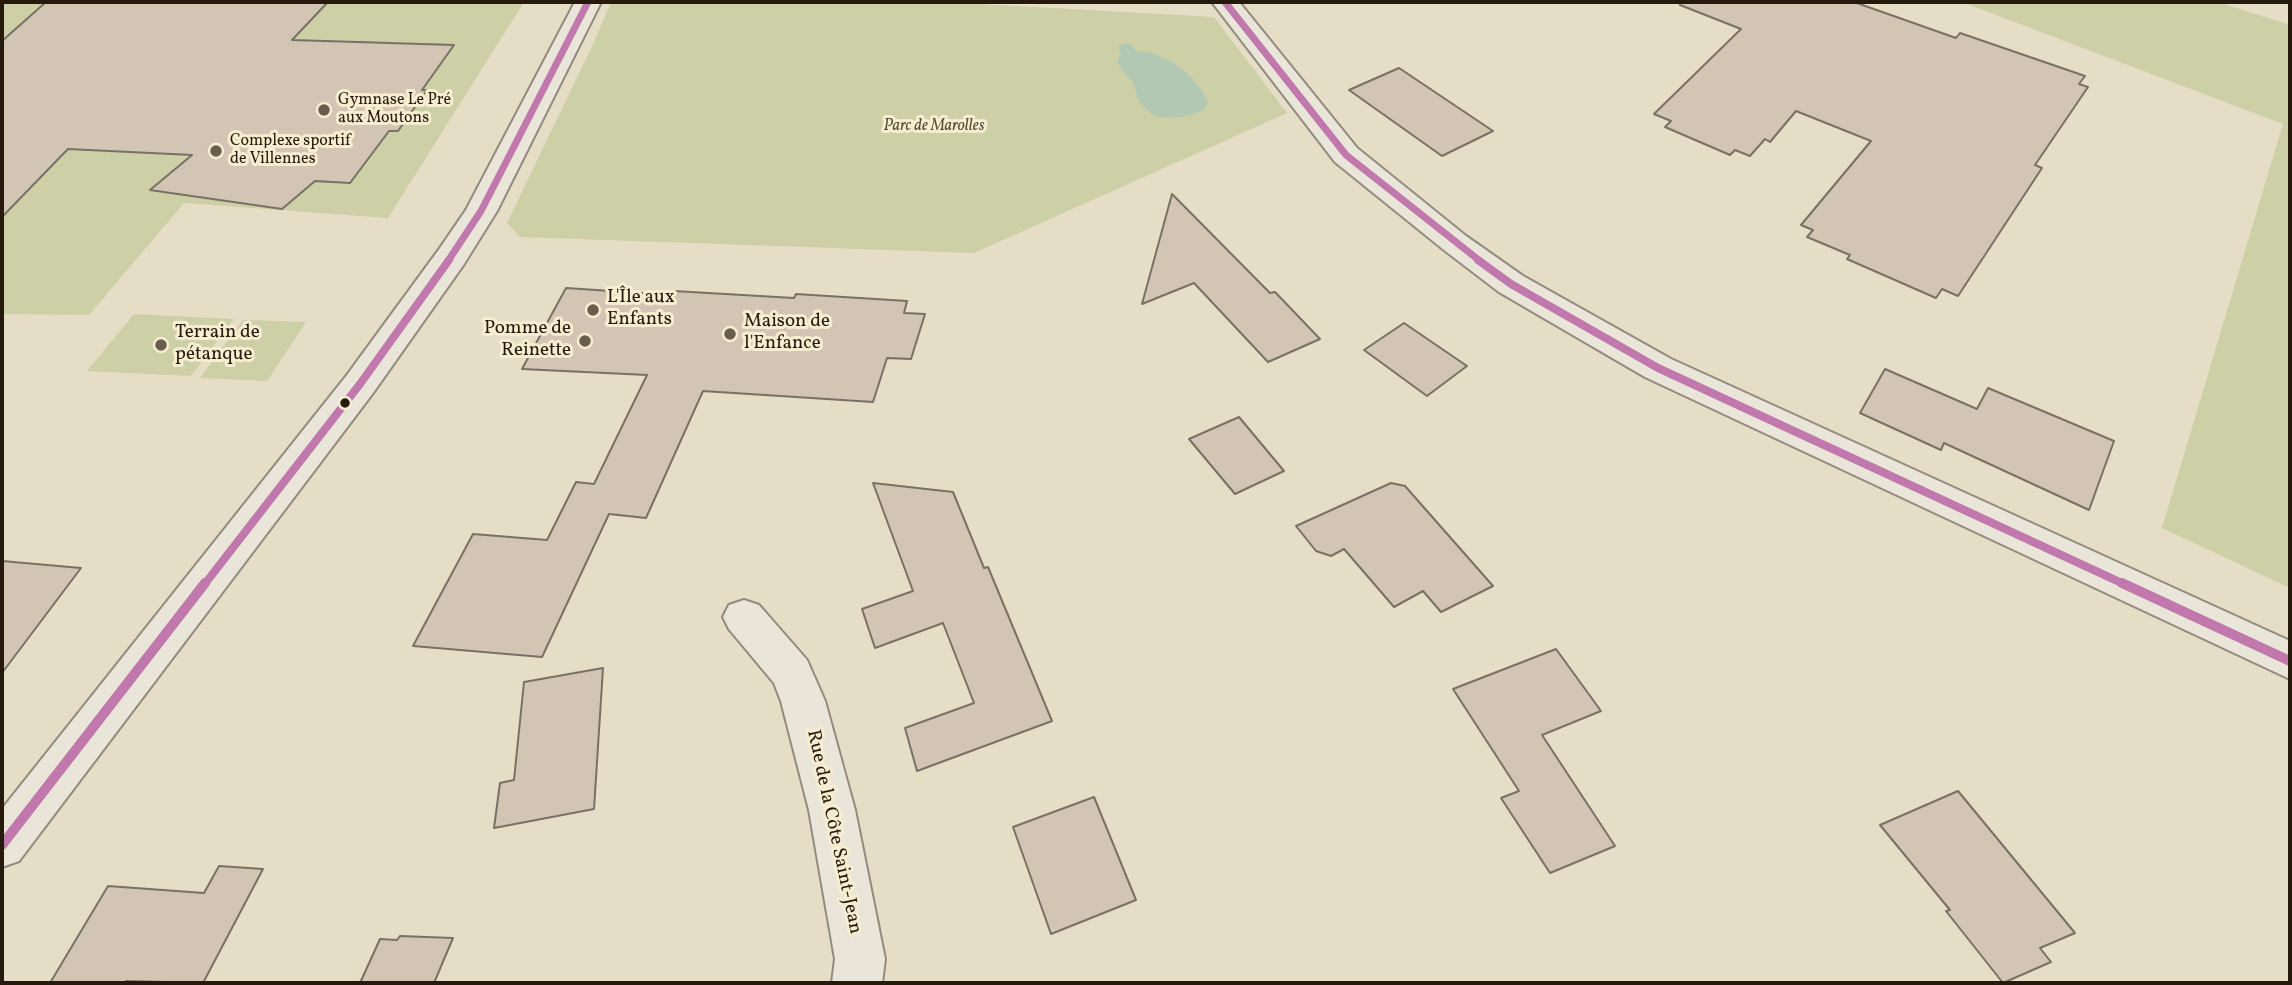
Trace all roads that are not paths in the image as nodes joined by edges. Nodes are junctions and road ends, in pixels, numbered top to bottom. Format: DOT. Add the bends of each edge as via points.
graph roads {
  1 [pos="589,2"];
  2 [pos="1225,2"];
  3 [pos="744,617"];
  4 [pos="2290,662"];
  5 [pos="2,845"];
  6 [pos="856,983"];
  1 -- 5 [label="street" via="481,211 452,256 360,384"];
  2 -- 4 [label="street" via="1346,155 1511,284 1658,368"];
  3 -- 6 [label="street, Rue de la Côte Saint-Jean" via="792,673 803,701 837,837 860,959"];
}
